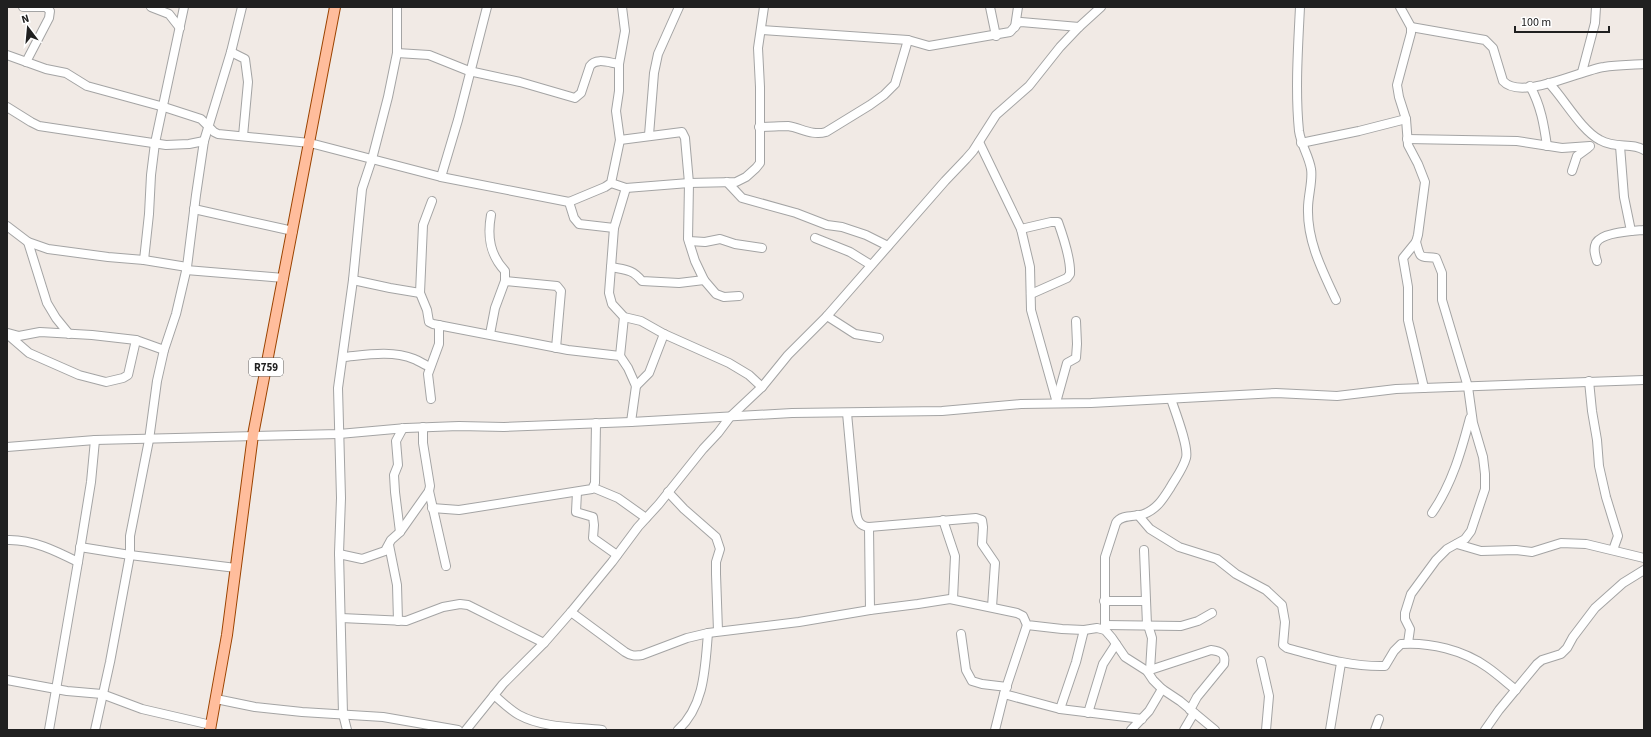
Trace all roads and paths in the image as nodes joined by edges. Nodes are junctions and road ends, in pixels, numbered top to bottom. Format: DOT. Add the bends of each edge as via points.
graph roads {
  1 [pos="23,7"];
  2 [pos="151,7"];
  3 [pos="184,7"];
  4 [pos="242,7"];
  5 [pos="335,7"];
  6 [pos="397,7"];
  7 [pos="487,7"];
  8 [pos="622,7"];
  9 [pos="679,7"];
  10 [pos="764,7"];
  11 [pos="990,7"];
  12 [pos="1018,7"];
  13 [pos="1101,7"];
  14 [pos="1300,7"];
  15 [pos="1400,7"];
  16 [pos="1596,7"];
  17 [pos="1015,27"];
  18 [pos="1411,27"];
  19 [pos="180,28"];
  20 [pos="1079,28"];
  21 [pos="761,30"];
  22 [pos="996,36"];
  23 [pos="908,40"];
  24 [pos="231,52"];
  25 [pos="397,53"];
  26 [pos="7,55"];
  27 [pos="26,62"];
  28 [pos="619,64"];
  29 [pos="1644,64"];
  30 [pos="469,72"];
  31 [pos="1582,72"];
  32 [pos="1548,83"];
  33 [pos="1530,86"];
  34 [pos="7,107"];
  35 [pos="164,107"];
  36 [pos="1406,119"];
  37 [pos="208,126"];
  38 [pos="759,127"];
  39 [pos="243,136"];
  40 [pos="649,136"];
  41 [pos="1407,139"];
  42 [pos="1597,139"];
  43 [pos="620,140"];
  44 [pos="204,141"];
  45 [pos="979,142"];
  46 [pos="155,143"];
  47 [pos="310,143"];
  48 [pos="1301,143"];
  49 [pos="1547,146"];
  50 [pos="1590,146"];
  51 [pos="1620,146"];
  52 [pos="1644,150"];
  53 [pos="372,159"];
  54 [pos="1572,170"];
  55 [pos="441,177"];
  56 [pos="689,182"];
  57 [pos="727,182"];
  58 [pos="611,183"];
  59 [pos="626,188"];
  60 [pos="432,201"];
  61 [pos="570,202"];
  62 [pos="194,209"];
  63 [pos="491,215"];
  64 [pos="7,226"];
  65 [pos="614,228"];
  66 [pos="1021,229"];
  67 [pos="1644,230"];
  68 [pos="293,231"];
  69 [pos="1631,231"];
  70 [pos="815,238"];
  71 [pos="689,241"];
  72 [pos="28,242"];
  73 [pos="1416,242"];
  74 [pos="888,246"];
  75 [pos="762,248"];
  76 [pos="144,260"];
  77 [pos="1597,261"];
  78 [pos="871,265"];
  79 [pos="611,267"];
  80 [pos="186,268"];
  81 [pos="284,278"];
  82 [pos="353,280"];
  83 [pos="704,280"];
  84 [pos="505,282"];
  85 [pos="420,293"];
  86 [pos="1031,294"];
  87 [pos="739,296"];
  88 [pos="1336,300"];
  89 [pos="827,316"];
  90 [pos="624,317"];
  91 [pos="1076,321"];
  92 [pos="439,325"];
  93 [pos="7,333"];
  94 [pos="69,334"];
  95 [pos="490,334"];
  96 [pos="664,334"];
  97 [pos="879,338"];
  98 [pos="136,340"];
  99 [pos="556,348"];
  100 [pos="164,350"];
  101 [pos="620,356"];
  102 [pos="342,357"];
  103 [pos="430,367"];
  104 [pos="1644,380"];
  105 [pos="1589,381"];
  106 [pos="636,386"];
  107 [pos="762,387"];
  108 [pos="1468,387"];
  109 [pos="1424,388"];
  110 [pos="430,399"];
  111 [pos="1171,399"];
  112 [pos="1057,402"];
  113 [pos="848,413"];
  114 [pos="1471,414"];
  115 [pos="730,417"];
  116 [pos="631,422"];
  117 [pos="596,423"];
  118 [pos="423,427"];
  119 [pos="403,428"];
  120 [pos="339,434"];
  121 [pos="253,435"];
  122 [pos="95,440"];
  123 [pos="149,440"];
  124 [pos="7,447"];
  125 [pos="594,488"];
  126 [pos="429,491"];
  127 [pos="577,492"];
  128 [pos="668,492"];
  129 [pos="432,508"];
  130 [pos="1432,513"];
  131 [pos="1138,515"];
  132 [pos="646,518"];
  133 [pos="943,520"];
  134 [pos="869,527"];
  135 [pos="400,532"];
  136 [pos="7,540"];
  137 [pos="1457,544"];
  138 [pos="388,545"];
  139 [pos="80,547"];
  140 [pos="1144,550"];
  141 [pos="1612,550"];
  142 [pos="339,554"];
  143 [pos="130,555"];
  144 [pos="617,555"];
  145 [pos="1644,558"];
  146 [pos="78,562"];
  147 [pos="446,566"];
  148 [pos="236,568"];
  149 [pos="1644,570"];
  150 [pos="953,599"];
  151 [pos="1104,601"];
  152 [pos="1145,601"];
  153 [pos="992,607"];
  154 [pos="870,610"];
  155 [pos="571,612"];
  156 [pos="1212,613"];
  157 [pos="341,618"];
  158 [pos="398,621"];
  159 [pos="1027,625"];
  160 [pos="1148,625"];
  161 [pos="1105,628"];
  162 [pos="1084,630"];
  163 [pos="718,631"];
  164 [pos="708,632"];
  165 [pos="960,634"];
  166 [pos="544,643"];
  167 [pos="1408,643"];
  168 [pos="1116,644"];
  169 [pos="1261,661"];
  170 [pos="1341,663"];
  171 [pos="1149,671"];
  172 [pos="7,680"];
  173 [pos="57,689"];
  174 [pos="1162,689"];
  175 [pos="1005,690"];
  176 [pos="1516,690"];
  177 [pos="102,694"];
  178 [pos="494,695"];
  179 [pos="216,699"];
  180 [pos="1060,709"];
  181 [pos="1192,711"];
  182 [pos="1088,713"];
  183 [pos="343,714"];
  184 [pos="1142,719"];
  185 [pos="1379,719"];
  186 [pos="412,726"];
  187 [pos="211,728"];
  188 [pos="49,730"];
  189 [pos="95,730"];
  190 [pos="347,730"];
  191 [pos="458,730"];
  192 [pos="466,730"];
  193 [pos="602,730"];
  194 [pos="678,730"];
  195 [pos="995,730"];
  196 [pos="1131,730"];
  197 [pos="1184,730"];
  198 [pos="1215,730"];
  199 [pos="1266,730"];
  200 [pos="1330,730"];
  201 [pos="1374,730"];
  202 [pos="1485,730"];
  1 -- 27 [label="street" via="46,7 50,11 49,18"];
  2 -- 19 [label="street" via="169,14"];
  3 -- 19 [label="street"];
  4 -- 24 [label="street"];
  5 -- 47 [label="main road, R759"];
  6 -- 25 [label="street"];
  7 -- 30 [label="street"];
  8 -- 28 [label="street" via="625,31"];
  9 -- 40 [label="street" via="658,54"];
  10 -- 21 [label="street"];
  11 -- 22 [label="street"];
  12 -- 17 [label="street"];
  13 -- 20 [label="street"];
  14 -- 48 [label="street" via="1298,70"];
  15 -- 18 [label="street"];
  16 -- 31 [label="street" via="1595,23"];
  17 -- 20 [label="street" via="1021,22"];
  17 -- 22 [label="street" via="1010,32"];
  18 -- 33 [label="street" via="1485,40 1493,48 1505,84 1515,88"];
  18 -- 36 [label="street" via="1397,85"];
  19 -- 35 [label="street"];
  20 -- 45 [label="street" via="1029,86 993,118"];
  21 -- 23 [label="street"];
  21 -- 38 [label="street" via="758,48"];
  22 -- 23 [label="street" via="929,46"];
  23 -- 38 [label="street" via="895,84 870,105 826,132 811,133 790,126"];
  24 -- 37 [label="street"];
  24 -- 39 [label="street" via="245,58 248,82"];
  25 -- 30 [label="street" via="430,55"];
  25 -- 53 [label="street"];
  26 -- 27 [label="street"];
  27 -- 35 [label="street" via="66,73 87,86"];
  28 -- 30 [label="street" via="592,62 581,93 575,98 520,82"];
  28 -- 43 [label="street" via="616,111"];
  29 -- 31 [label="street" via="1604,66"];
  30 -- 55 [label="street"];
  31 -- 32 [label="street"];
  32 -- 33 [label="street"];
  32 -- 42 [label="street"];
  33 -- 49 [label="street" via="1538,100"];
  34 -- 46 [label="street" via="39,126"];
  35 -- 37 [label="street" via="201,119"];
  35 -- 46 [label="street"];
  36 -- 41 [label="street"];
  36 -- 48 [label="street" via="1359,132"];
  37 -- 39 [label="street" via="218,134"];
  37 -- 44 [label="street"];
  38 -- 57 [label="street" via="760,163 736,182"];
  39 -- 47 [label="street"];
  40 -- 43 [label="street"];
  40 -- 56 [label="street" via="682,132 685,138"];
  41 -- 49 [label="street" via="1517,141"];
  41 -- 73 [label="street" via="1425,182"];
  42 -- 50 [label="street"];
  42 -- 51 [label="street"];
  43 -- 58 [label="street"];
  44 -- 46 [label="street" via="166,146"];
  44 -- 62 [label="street"];
  45 -- 66 [label="street"];
  45 -- 74 [label="street"];
  46 -- 76 [label="street"];
  47 -- 53 [label="street"];
  47 -- 68 [label="main road, R759"];
  48 -- 88 [label="street" via="1311,169 1308,209 1311,241"];
  49 -- 50 [label="street"];
  50 -- 54 [label="street" via="1577,156"];
  51 -- 52 [label="street" via="1637,146"];
  51 -- 69 [label="street" via="1624,197"];
  53 -- 55 [label="street"];
  53 -- 82 [label="street" via="362,189"];
  55 -- 61 [label="street"];
  56 -- 57 [label="street"];
  56 -- 59 [label="street"];
  56 -- 71 [label="street"];
  57 -- 74 [label="street" via="742,198 796,213 827,225 842,227"];
  58 -- 59 [label="street"];
  58 -- 61 [label="street"];
  59 -- 65 [label="street"];
  60 -- 85 [label="street" via="423,226"];
  61 -- 65 [label="street" via="574,218 579,224"];
  62 -- 68 [label="street"];
  62 -- 80 [label="street"];
  63 -- 84 [label="street" via="489,238 497,262 505,271"];
  64 -- 72 [label="street"];
  65 -- 79 [label="street"];
  66 -- 86 [label="street" via="1030,267"];
  66 -- 86 [label="street" via="1058,222 1067,248 1071,273 1067,278"];
  67 -- 69 [label="street"];
  68 -- 81 [label="main road, R759"];
  69 -- 77 [label="street" via="1599,240 1594,250"];
  70 -- 78 [label="street" via="850,252"];
  71 -- 75 [label="street" via="705,242 720,239"];
  71 -- 83 [label="street"];
  72 -- 76 [label="street" via="48,249"];
  72 -- 94 [label="street" via="47,303"];
  73 -- 108 [label="street" via="1420,255 1424,258 1436,258 1441,269 1442,300"];
  73 -- 109 [label="street" via="1403,259 1408,287 1408,320"];
  74 -- 78 [label="street"];
  76 -- 80 [label="street"];
  78 -- 89 [label="street"];
  79 -- 83 [label="street" via="632,271 642,282 679,283"];
  79 -- 90 [label="street" via="609,293 612,304"];
  80 -- 81 [label="street"];
  80 -- 100 [label="street" via="176,314"];
  81 -- 121 [label="main road, R759"];
  82 -- 85 [label="street"];
  82 -- 102 [label="street"];
  83 -- 87 [label="street" via="716,294 724,297"];
  84 -- 95 [label="street" via="495,308"];
  84 -- 99 [label="street" via="557,286 561,291"];
  85 -- 92 [label="street" via="429,322"];
  86 -- 112 [label="street" via="1031,310"];
  89 -- 97 [label="street" via="855,334"];
  89 -- 107 [label="street" via="788,355"];
  90 -- 96 [label="street" via="641,321"];
  90 -- 101 [label="street"];
  91 -- 112 [label="street" via="1076,358 1067,363"];
  92 -- 95 [label="street"];
  92 -- 103 [label="street" via="438,344"];
  93 -- 94 [label="street" via="19,336 40,332"];
  93 -- 98 [label="street" via="29,353 79,376 106,382 128,375"];
  94 -- 98 [label="street" via="92,334"];
  95 -- 99 [label="street"];
  96 -- 106 [label="street" via="649,373"];
  96 -- 107 [label="street" via="729,363 749,375"];
  98 -- 100 [label="street"];
  99 -- 101 [label="street"];
  100 -- 123 [label="street"];
  101 -- 106 [label="street"];
  102 -- 103 [label="street" via="385,354 413,359"];
  102 -- 120 [label="street" via="338,388"];
  103 -- 110 [label="street"];
  104 -- 105 [label="street"];
  105 -- 108 [label="street"];
  105 -- 141 [label="street" via="1599,466 1618,536"];
  106 -- 116 [label="street"];
  107 -- 115 [label="street"];
  108 -- 109 [label="street"];
  108 -- 114 [label="street"];
  109 -- 111 [label="street" via="1336,396 1276,393"];
  111 -- 112 [label="street"];
  111 -- 131 [label="street" via="1186,457 1161,503 1152,510"];
  112 -- 113 [label="street" via="942,411"];
  113 -- 115 [label="street"];
  113 -- 134 [label="street" via="857,517 861,524"];
  114 -- 130 [label="street" via="1450,483"];
  114 -- 137 [label="street" via="1483,457 1485,489 1471,531"];
  115 -- 116 [label="street"];
  115 -- 128 [label="street"];
  116 -- 117 [label="street"];
  117 -- 118 [label="street"];
  117 -- 125 [label="street"];
  118 -- 119 [label="street"];
  118 -- 126 [label="street"];
  119 -- 120 [label="street"];
  119 -- 135 [label="street" via="396,441 398,464 394,475"];
  120 -- 121 [label="street"];
  120 -- 142 [label="street"];
  121 -- 123 [label="street"];
  121 -- 148 [label="main road, R759"];
  122 -- 123 [label="street"];
  122 -- 124 [label="street"];
  122 -- 139 [label="street"];
  123 -- 143 [label="street" via="130,536"];
  125 -- 127 [label="street"];
  125 -- 132 [label="street" via="618,498"];
  126 -- 129 [label="street"];
  126 -- 135 [label="street"];
  127 -- 129 [label="street" via="459,510"];
  127 -- 144 [label="street" via="576,512 593,517 593,538"];
  128 -- 132 [label="street"];
  128 -- 163 [label="street" via="716,537 718,542"];
  129 -- 147 [label="street"];
  131 -- 151 [label="street" via="1122,518 1116,523 1105,557"];
  131 -- 170 [label="street" via="1150,529 1179,547 1217,559 1236,574 1266,590 1282,605 1285,622 1283,646"];
  132 -- 144 [label="street"];
  133 -- 134 [label="street"];
  133 -- 150 [label="street" via="955,556"];
  133 -- 153 [label="street" via="976,518 983,522 983,548 994,559 995,566"];
  134 -- 154 [label="street"];
  135 -- 138 [label="street"];
  136 -- 146 [label="street" via="25,541 49,548"];
  137 -- 141 [label="street" via="1480,551 1532,552 1561,543 1598,545"];
  137 -- 167 [label="street" via="1447,549 1436,560 1411,594 1405,613 1410,630"];
  138 -- 142 [label="street" via="382,553 364,559"];
  138 -- 158 [label="street" via="397,585"];
  139 -- 143 [label="street"];
  139 -- 146 [label="street"];
  140 -- 152 [label="street"];
  141 -- 145 [label="street"];
  142 -- 157 [label="street"];
  143 -- 148 [label="street"];
  143 -- 177 [label="street"];
  144 -- 155 [label="street"];
  146 -- 173 [label="street"];
  148 -- 179 [label="main road, R759"];
  149 -- 176 [label="street" via="1623,583 1595,608 1567,648 1561,654 1537,664"];
  150 -- 153 [label="street"];
  150 -- 154 [label="street"];
  151 -- 152 [label="street"];
  151 -- 161 [label="street"];
  152 -- 160 [label="street"];
  153 -- 159 [label="street" via="1023,616"];
  154 -- 163 [label="street" via="798,622"];
  155 -- 164 [label="street" via="630,655 642,655"];
  155 -- 166 [label="street"];
  156 -- 160 [label="street" via="1181,626"];
  157 -- 158 [label="street"];
  157 -- 183 [label="street"];
  158 -- 166 [label="street" via="412,620 443,607 468,605"];
  159 -- 162 [label="street"];
  159 -- 175 [label="street"];
  160 -- 161 [label="street"];
  160 -- 171 [label="street" via="1152,638"];
  161 -- 162 [label="street"];
  161 -- 168 [label="street"];
  162 -- 180 [label="street"];
  163 -- 164 [label="street"];
  164 -- 194 [label="street" via="700,696 695,708"];
  165 -- 175 [label="street" via="966,670 972,681"];
  166 -- 178 [label="street"];
  167 -- 170 [label="street" via="1402,644 1394,651 1385,666"];
  167 -- 176 [label="street" via="1460,653 1487,667"];
  168 -- 171 [label="street" via="1125,657 1138,667"];
  168 -- 182 [label="street" via="1103,664"];
  169 -- 199 [label="street" via="1270,696"];
  170 -- 200 [label="street"];
  171 -- 174 [label="street" via="1153,680"];
  171 -- 181 [label="street" via="1211,650 1218,650 1223,654 1224,664 1197,697"];
  172 -- 173 [label="street"];
  173 -- 177 [label="street"];
  173 -- 188 [label="street"];
  174 -- 181 [label="street"];
  174 -- 184 [label="street"];
  175 -- 180 [label="street"];
  175 -- 195 [label="street"];
  176 -- 202 [label="street"];
  177 -- 187 [label="street" via="142,709"];
  177 -- 189 [label="street"];
  178 -- 192 [label="street"];
  178 -- 193 [label="street" via="517,714 529,720"];
  179 -- 183 [label="street" via="255,707"];
  179 -- 187 [label="main road, R759"];
  180 -- 182 [label="street"];
  181 -- 197 [label="street"];
  181 -- 198 [label="street"];
  182 -- 184 [label="street"];
  183 -- 186 [label="street" via="383,717"];
  183 -- 190 [label="street"];
  184 -- 196 [label="street"];
  185 -- 201 [label="street"];
  186 -- 191 [label="street"];
}
